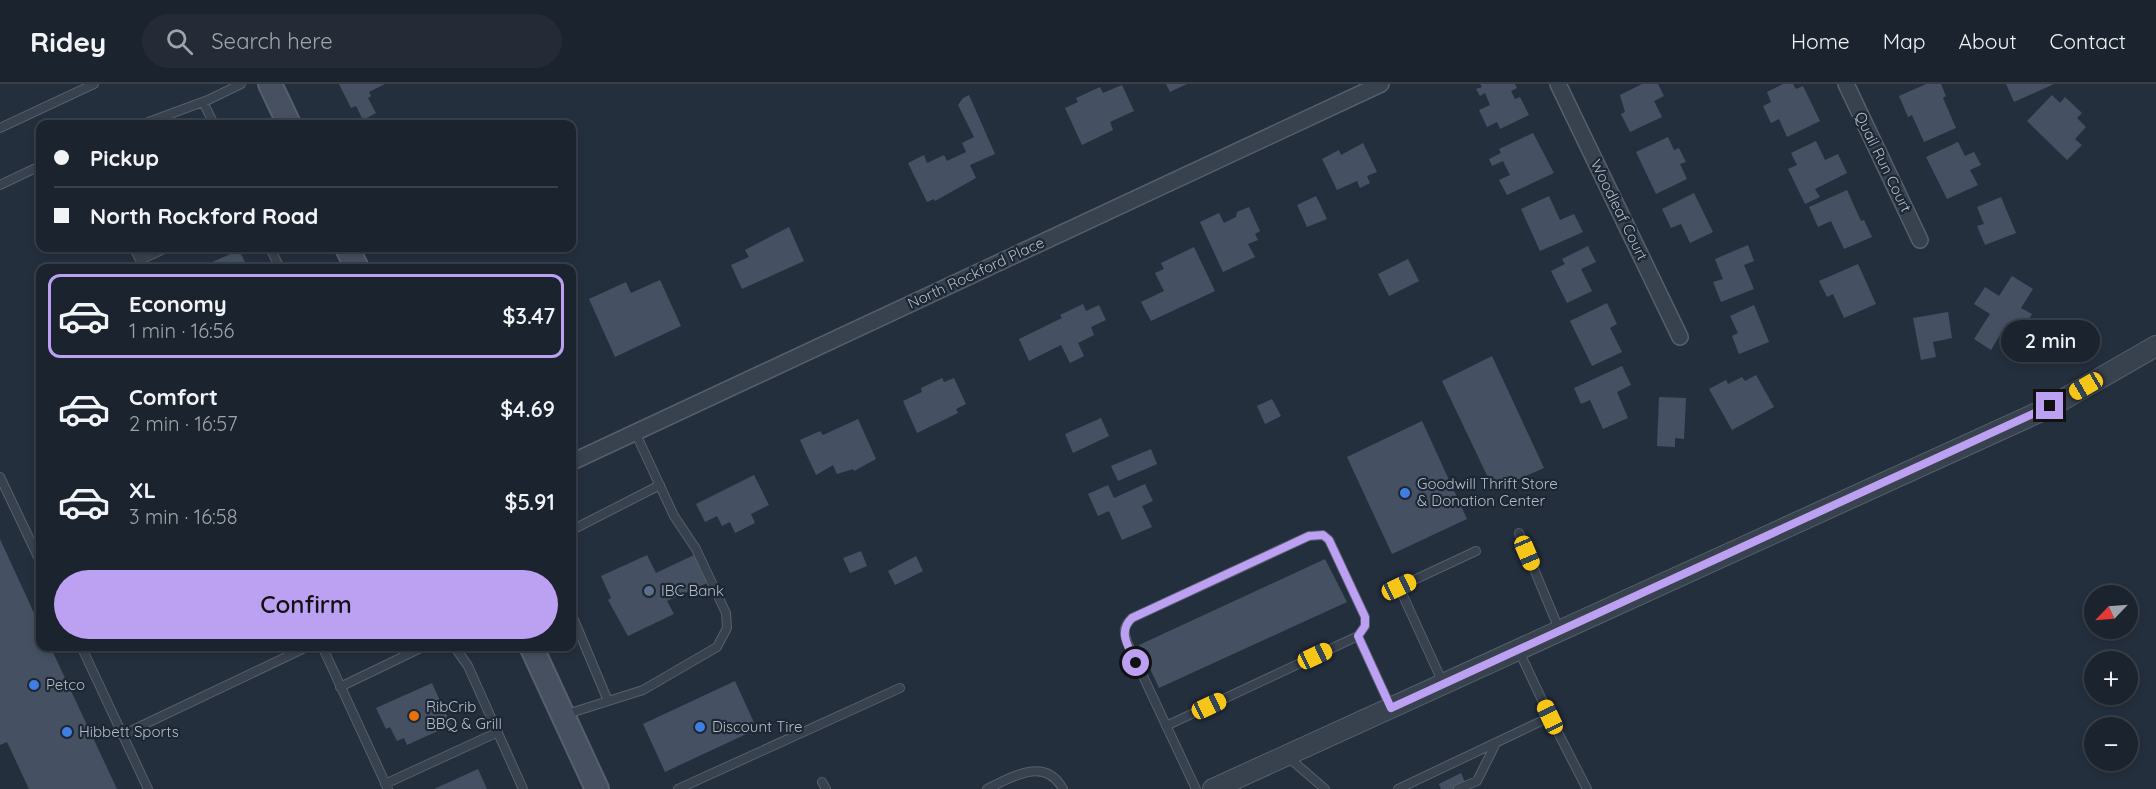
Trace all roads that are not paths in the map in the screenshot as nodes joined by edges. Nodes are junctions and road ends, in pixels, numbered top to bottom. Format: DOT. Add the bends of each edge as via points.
graph roads {
  1 [pos="94,84"];
  2 [pos="241,84"];
  3 [pos="270,84"];
  4 [pos="1381,84"];
  5 [pos="1558,84"];
  6 [pos="1845,84"];
  7 [pos="203,102"];
  8 [pos="154,120"];
  9 [pos="212,120"];
  10 [pos="287,120"];
  11 [pos="0,128"];
  12 [pos="36,168"];
  13 [pos="0,185"];
  14 [pos="1920,240"];
  15 [pos="136,252"];
  16 [pos="157,252"];
  17 [pos="140,260"];
  18 [pos="142,264"];
  19 [pos="1680,337"];
  20 [pos="2156,346"];
  21 [pos="635,432"];
  22 [pos="576,460"];
  23 [pos="0,477"];
  24 [pos="660,485"];
  25 [pos="576,528"];
  26 [pos="1519,533"];
  27 [pos="1476,551"];
  28 [pos="36,553"];
  29 [pos="576,625"];
  30 [pos="1560,631"];
  31 [pos="1358,636"];
  32 [pos="1518,650"];
  33 [pos="83,651"];
  34 [pos="299,651"];
  35 [pos="324,651"];
  36 [pos="414,651"];
  37 [pos="457,651"];
  38 [pos="533,651"];
  39 [pos="1443,684"];
  40 [pos="340,687"];
  41 [pos="900,688"];
  42 [pos="608,701"];
  43 [pos="1391,708"];
  44 [pos="563,716"];
  45 [pos="1550,717"];
  46 [pos="1166,726"];
  47 [pos="498,732"];
  48 [pos="123,735"];
  49 [pos="1496,743"];
  50 [pos="1286,756"];
  51 [pos="386,786"];
  52 [pos="1405,788"];
  53 [pos="148,789"];
  54 [pos="523,789"];
  55 [pos="597,789"];
  56 [pos="678,789"];
  57 [pos="987,789"];
  58 [pos="1063,789"];
  59 [pos="1196,789"];
  60 [pos="1213,789"];
  61 [pos="1325,789"];
  62 [pos="1458,789"];
  63 [pos="1587,789"];
  1 -- 11 [label="lane"];
  2 -- 7 [label="lane"];
  3 -- 10 [label="main road"];
  4 -- 21 [label="street, North Rockford Place"];
  5 -- 19 [label="street, Woodleaf Court"];
  6 -- 14 [label="street, Quail Run Court"];
  7 -- 8 [label="lane"];
  7 -- 9 [label="lane"];
  12 -- 13 [label="lane"];
  15 -- 17 [label="lane"];
  16 -- 17 [label="lane"];
  17 -- 18 [label="lane"];
  20 -- 30 [label="street" via="2050,406"];
  21 -- 22 [label="street, North Rockford Place"];
  21 -- 24 [label="lane"];
  23 -- 28 [label="lane"];
  24 -- 25 [label="lane"];
  24 -- 42 [label="lane" via="726,613 727,628 717,647 643,690"];
  26 -- 30 [label="lane"];
  27 -- 39 [label="lane" via="1399,587"];
  29 -- 42 [label="lane"];
  30 -- 32 [label="street"];
  31 -- 43 [label="lane"];
  31 -- 46 [label="lane"];
  31 -- 46 [label="lane" via="1365,626 1365,617 1329,540 1316,534 1142,613 1126,623 1124,632"];
  32 -- 39 [label="street"];
  32 -- 45 [label="lane"];
  33 -- 48 [label="lane"];
  34 -- 48 [label="lane"];
  35 -- 40 [label="lane"];
  36 -- 40 [label="lane"];
  37 -- 47 [label="lane"];
  38 -- 44 [label="main road"];
  39 -- 43 [label="street"];
  40 -- 51 [label="lane"];
  41 -- 56 [label="lane"];
  42 -- 44 [label="lane"];
  43 -- 50 [label="street"];
  44 -- 55 [label="main road"];
  45 -- 49 [label="lane"];
  45 -- 63 [label="lane"];
  46 -- 59 [label="lane"];
  47 -- 51 [label="lane"];
  47 -- 54 [label="lane"];
  48 -- 53 [label="lane"];
  49 -- 52 [label="lane"];
  49 -- 62 [label="lane" via="1477,781"];
  50 -- 60 [label="street"];
  50 -- 61 [label="lane"];
  57 -- 58 [label="lane" via="1029,770 1047,772"];
}
